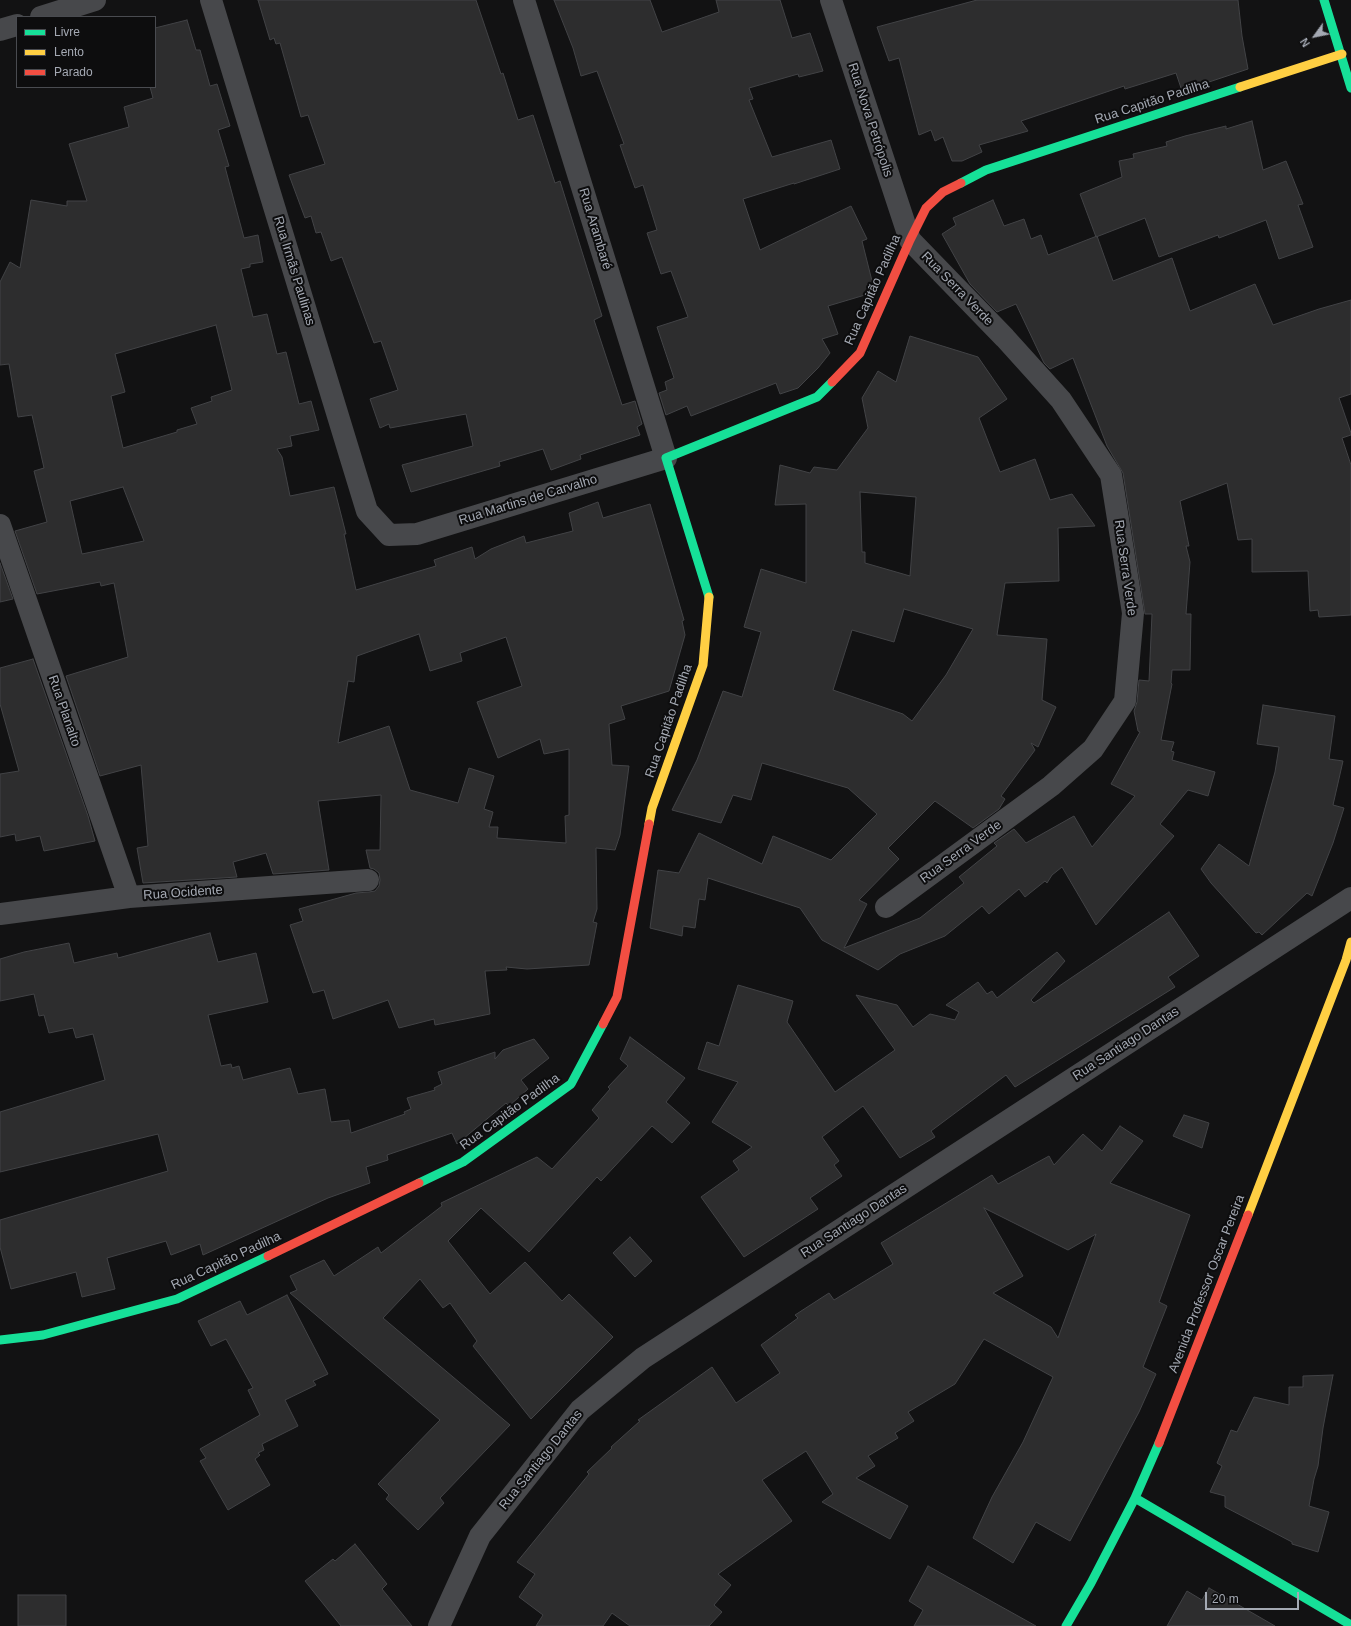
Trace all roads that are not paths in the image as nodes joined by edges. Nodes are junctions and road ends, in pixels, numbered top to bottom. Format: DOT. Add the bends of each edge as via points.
graph roads {
  1 [pos="95,0"];
  2 [pos="211,0"];
  3 [pos="524,0"];
  4 [pos="831,0"];
  5 [pos="1324,0"];
  6 [pos="44,16"];
  7 [pos="16,25"];
  8 [pos="0,30"];
  9 [pos="1342,54"];
  10 [pos="1351,88"];
  11 [pos="910,240"];
  12 [pos="666,458"];
  13 [pos="0,525"];
  14 [pos="389,535"];
  15 [pos="368,880"];
  16 [pos="128,898"];
  17 [pos="1351,898"];
  18 [pos="886,907"];
  19 [pos="0,914"];
  20 [pos="1351,942"];
  21 [pos="0,1340"];
  22 [pos="1135,1498"];
  23 [pos="1351,1625"];
  24 [pos="439,1626"];
  25 [pos="1066,1626"];
  1 -- 6 [label="street"];
  2 -- 14 [label="street, Rua Irmãs Paulinas" via="367,511"];
  3 -- 12 [label="street, Rua Arambaré"];
  4 -- 11 [label="street, Rua Nova Petrópolis"];
  5 -- 9 [label="street"];
  7 -- 8 [label="street"];
  9 -- 10 [label="street"];
  9 -- 11 [label="street, Rua Capitão Padilha" via="986,170 943,192 926,208"];
  11 -- 12 [label="street, Rua Capitão Padilha" via="860,353 817,397"];
  11 -- 18 [label="street, Rua Serra Verde" via="1061,400 1111,475 1133,613 1125,701 1093,749 1051,786"];
  12 -- 14 [label="street, Rua Martins de Carvalho" via="416,534"];
  12 -- 21 [label="street, Rua Capitão Padilha" via="709,596 703,665 652,808 617,997 571,1084 463,1162 177,1299 43,1335"];
  13 -- 16 [label="street, Rua Planalto"];
  15 -- 16 [label="street, Rua Ocidente"];
  16 -- 19 [label="street, Rua Ocidente"];
  17 -- 24 [label="street, Rua Santiago Dantas" via="643,1358 580,1410 480,1536"];
  20 -- 22 [label="street, Avenida Professor Oscar Pereira" via="1172,1413"];
  22 -- 23 [label="street"];
  22 -- 25 [label="street, Avenida Professor Oscar Pereira" via="1092,1583"];
}
